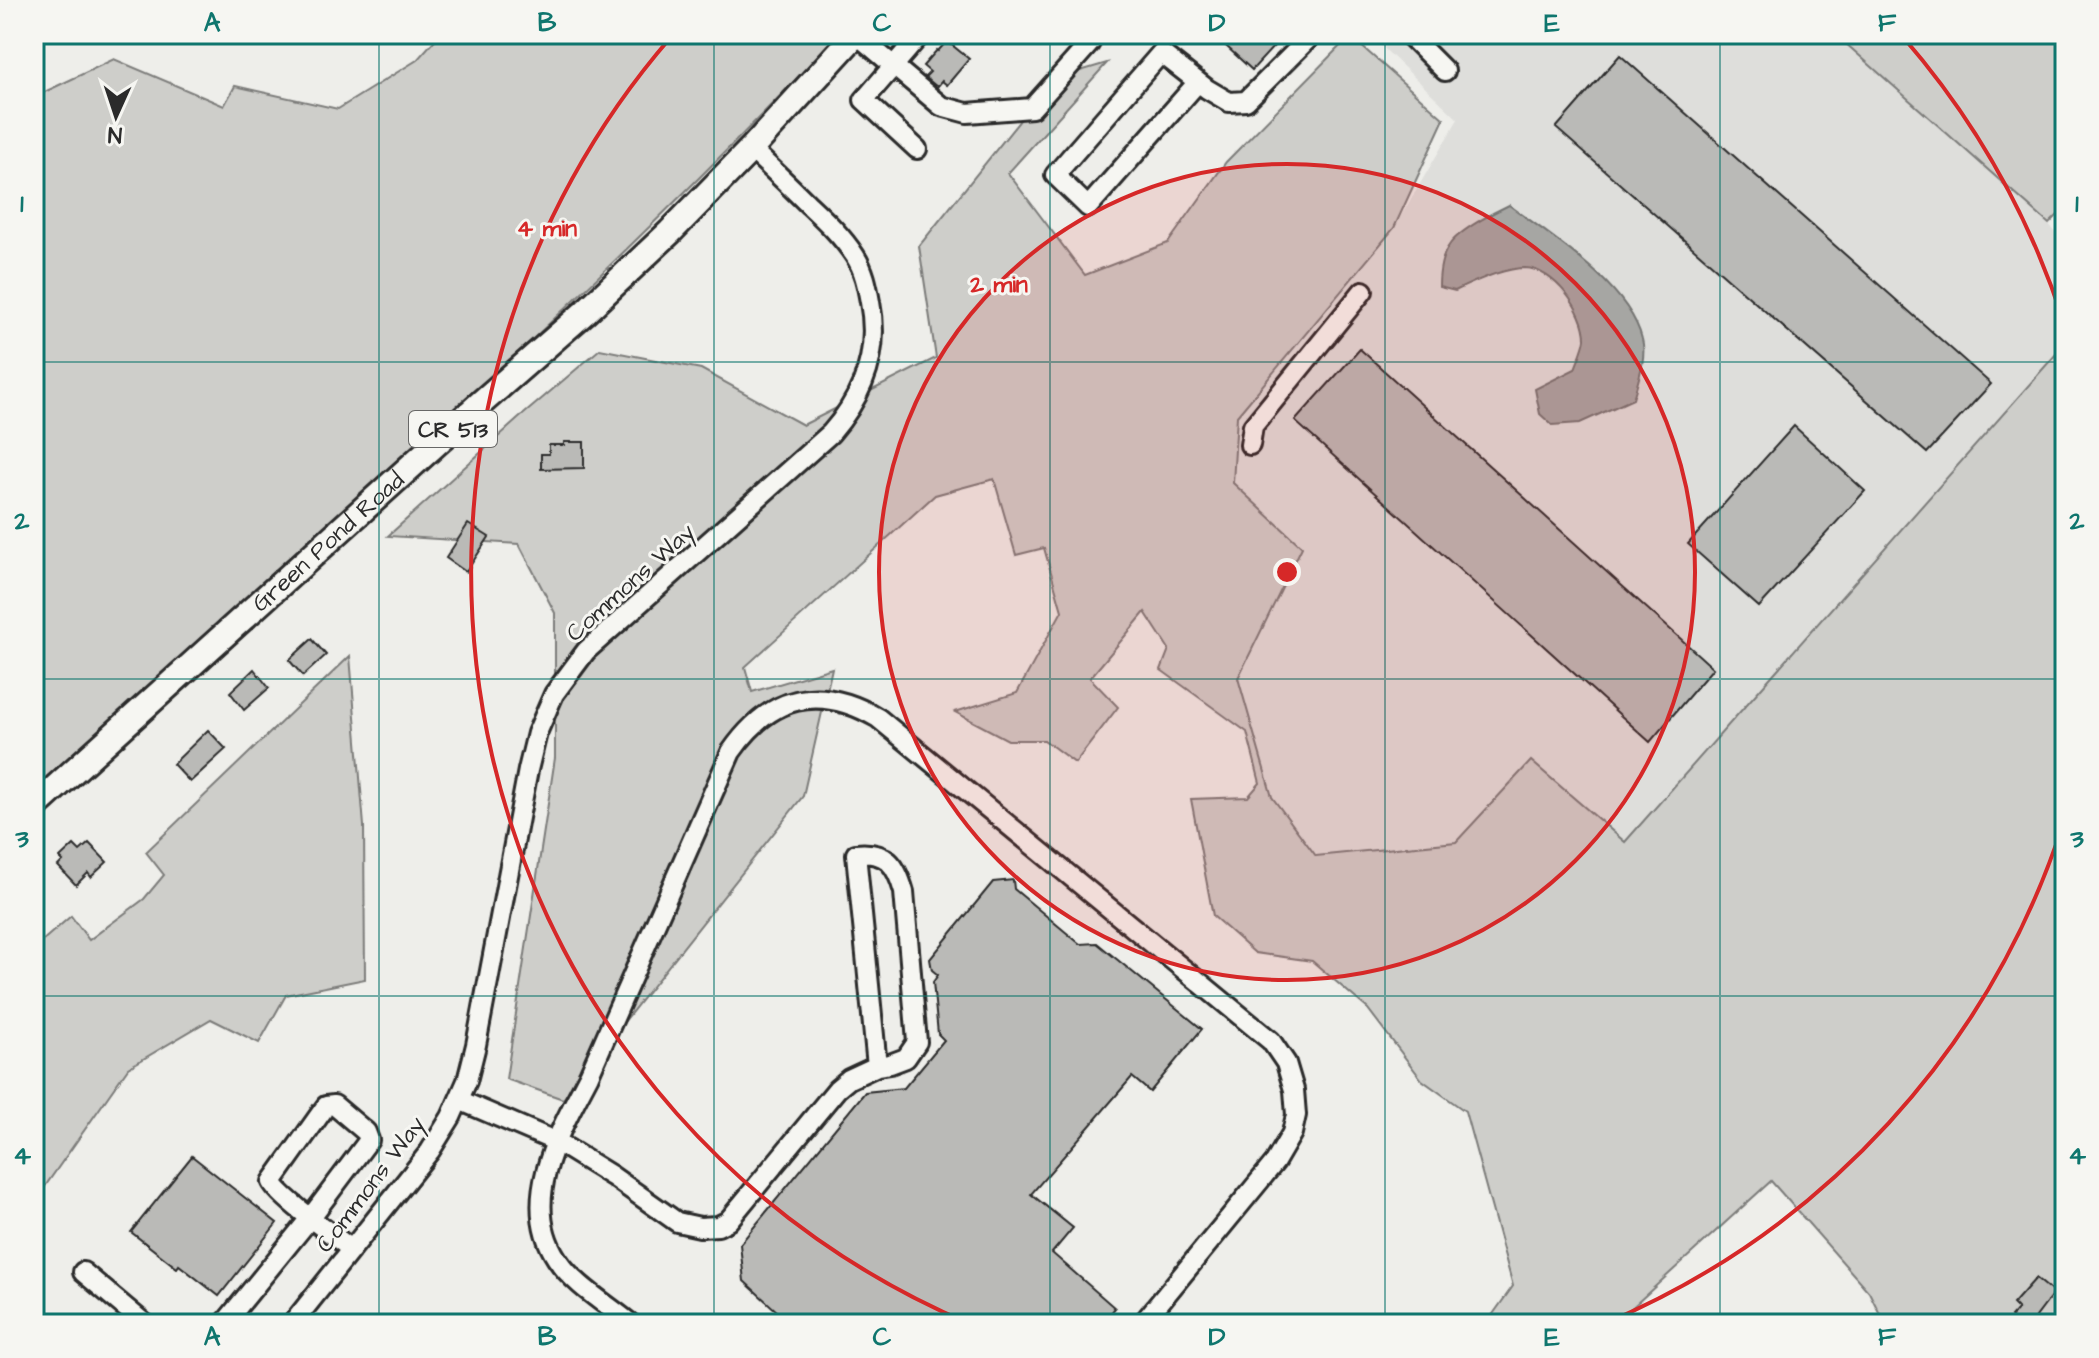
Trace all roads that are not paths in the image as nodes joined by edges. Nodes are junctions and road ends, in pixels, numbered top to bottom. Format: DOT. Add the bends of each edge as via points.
graph roads {
  1 [pos="856,34"];
  2 [pos="921,34"];
  3 [pos="1082,34"];
  4 [pos="1313,34"];
  5 [pos="1408,34"];
  6 [pos="893,66"];
  7 [pos="1445,71"];
  8 [pos="1198,82"];
  9 [pos="751,149"];
  10 [pos="917,149"];
  11 [pos="1363,291"];
  12 [pos="1250,445"];
  13 [pos="34,807"];
  14 [pos="877,1066"];
  15 [pos="459,1100"];
  16 [pos="557,1142"];
  17 [pos="311,1217"];
  18 [pos="351,1249"];
  19 [pos="83,1272"];
  20 [pos="145,1324"];
  21 [pos="224,1324"];
  22 [pos="292,1324"];
  23 [pos="631,1324"];
  24 [pos="1142,1324"];
  1 -- 6 [label="street"];
  1 -- 9 [label="main road, Green Pond Road / CR 513"];
  2 -- 6 [label="street"];
  3 -- 6 [label="street" via="1090,43 1032,108 967,113 941,106"];
  4 -- 8 [label="street" via="1246,101 1229,102"];
  5 -- 7 [label="street"];
  6 -- 10 [label="street" via="864,100"];
  8 -- 8 [label="street" via="1088,207 1055,175 1161,53"];
  9 -- 13 [label="main road, Green Pond Road / CR 513" via="584,313"];
  9 -- 15 [label="street, Commons Way" via="855,256 866,279 873,318 873,354 866,378 831,433 586,651 554,694 528,770 476,1045"];
  11 -- 12 [label="street" via="1253,426"];
  14 -- 14 [label="street" via="856,854 889,861 904,892 917,1042 906,1058"];
  14 -- 16 [label="street" via="837,1089 728,1221 718,1226 677,1222"];
  15 -- 16 [label="street"];
  15 -- 18 [label="street, Commons Way" via="430,1151"];
  16 -- 23 [label="street" via="541,1195 545,1233 557,1260"];
  16 -- 24 [label="street" via="731,752 753,725 785,704 825,698 845,702 878,718 1271,1041 1286,1063 1294,1090 1292,1133 1275,1162"];
  17 -- 17 [label="street" via="272,1182 326,1106 334,1105 369,1140"];
  17 -- 18 [label="street"];
  17 -- 21 [label="street"];
  18 -- 22 [label="street, Commons Way"];
  19 -- 20 [label="street"];
}
